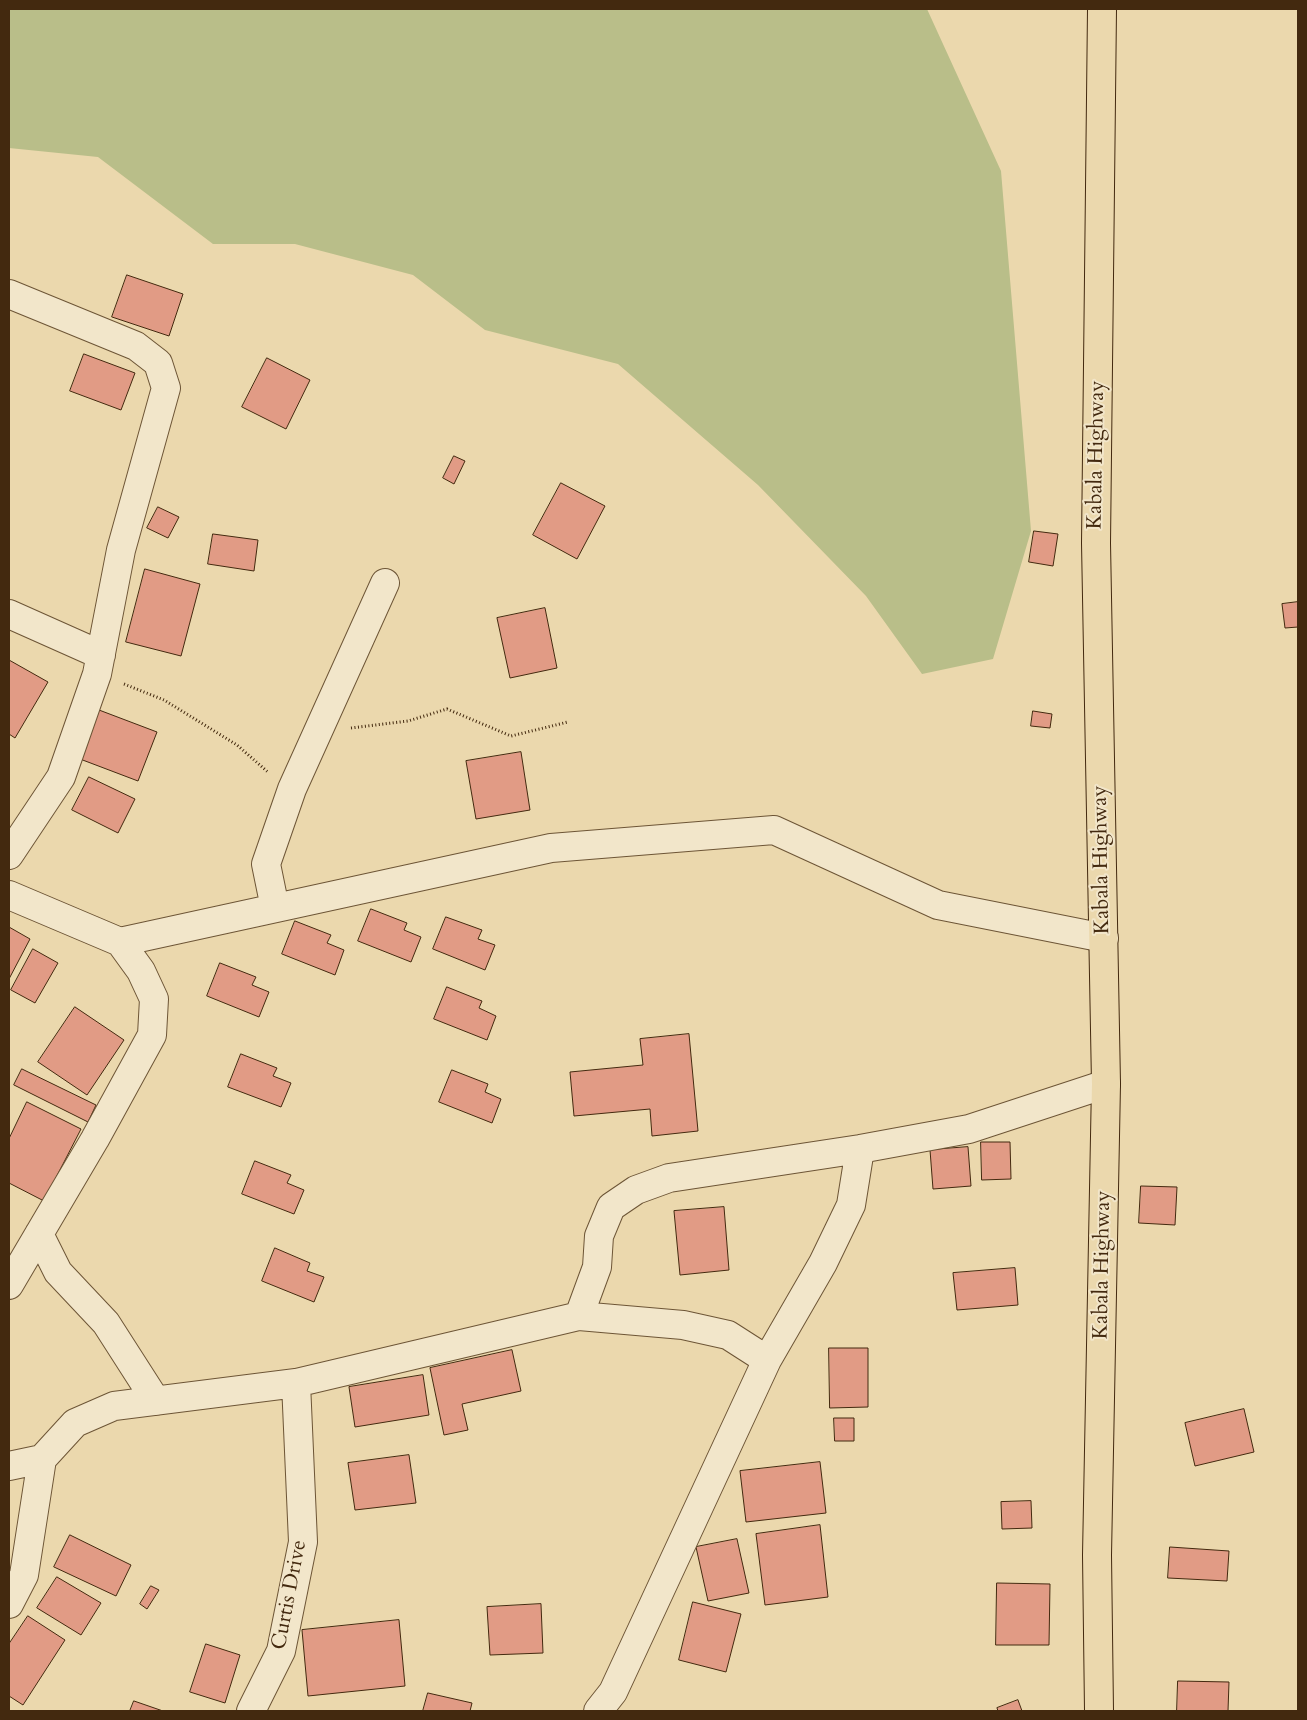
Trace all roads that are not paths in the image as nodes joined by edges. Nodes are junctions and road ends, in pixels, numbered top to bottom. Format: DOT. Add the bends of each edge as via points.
graph roads {
  1 [pos="1102,9"];
  2 [pos="9,294"];
  3 [pos="385,583"];
  4 [pos="9,614"];
  5 [pos="99,665"];
  6 [pos="9,855"];
  7 [pos="9,895"];
  8 [pos="275,908"];
  9 [pos="1104,938"];
  10 [pos="120,942"];
  11 [pos="1106,1084"];
  12 [pos="860,1149"];
  13 [pos="39,1234"];
  14 [pos="9,1285"];
  15 [pos="579,1316"];
  16 [pos="767,1360"];
  17 [pos="296,1382"];
  18 [pos="156,1401"];
  19 [pos="42,1459"];
  20 [pos="9,1466"];
  21 [pos="9,1604"];
  22 [pos="251,1711"];
  23 [pos="598,1711"];
  24 [pos="1099,1711"];
  1 -- 9 [label="main road, Kabala Highway" via="1096,543"];
  2 -- 5 [label="street" via="136,346 158,363 166,388 121,550"];
  3 -- 8 [label="street" via="292,789 266,864"];
  4 -- 5 [label="street"];
  5 -- 6 [label="street" via="61,777"];
  7 -- 10 [label="street"];
  8 -- 9 [label="street" via="551,848 774,830 938,905"];
  8 -- 10 [label="street"];
  9 -- 11 [label="main road, Kabala Highway"];
  10 -- 13 [label="street" via="141,971 154,1000 152,1035"];
  11 -- 12 [label="street" via="969,1129"];
  11 -- 24 [label="main road, Kabala Highway" via="1098,1555"];
  12 -- 15 [label="street" via="669,1178 636,1190 611,1207 599,1236 597,1267"];
  12 -- 16 [label="street" via="851,1204 823,1263"];
  13 -- 14 [label="street"];
  13 -- 18 [label="street" via="58,1272 106,1324"];
  15 -- 16 [label="street" via="683,1325 728,1335"];
  15 -- 17 [label="street"];
  16 -- 23 [label="street" via="613,1692"];
  17 -- 18 [label="street"];
  17 -- 22 [label="street, Curtis Drive" via="302,1542 281,1651"];
  18 -- 19 [label="street" via="114,1406 74,1423"];
  19 -- 20 [label="street"];
  19 -- 21 [label="street" via="24,1574"];
}
